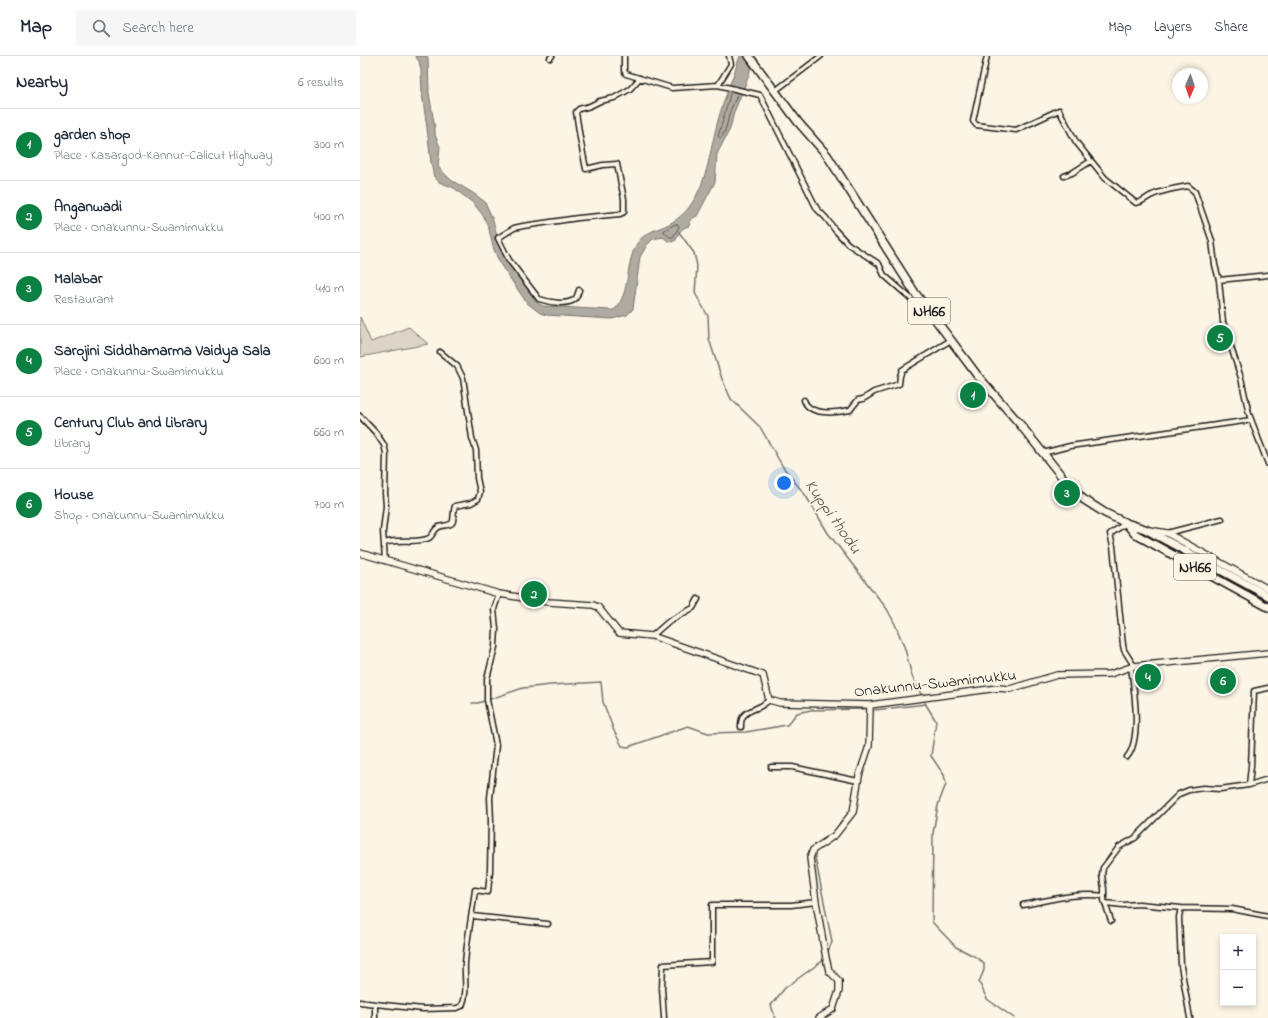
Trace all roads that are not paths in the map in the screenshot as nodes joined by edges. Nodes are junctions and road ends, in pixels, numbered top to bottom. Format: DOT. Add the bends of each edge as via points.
graph roads {
  1 [pos="624,56"];
  2 [pos="729,56"];
  3 [pos="749,56"];
  4 [pos="821,56"];
  5 [pos="987,56"];
  6 [pos="640,78"];
  7 [pos="718,85"];
  8 [pos="775,91"];
  9 [pos="1091,161"];
  10 [pos="1064,176"];
  11 [pos="1268,275"];
  12 [pos="1219,280"];
  13 [pos="579,290"];
  14 [pos="935,319"];
  15 [pos="951,340"];
  16 [pos="440,352"];
  17 [pos="804,400"];
  18 [pos="360,416"];
  19 [pos="1251,420"];
  20 [pos="1043,453"];
  21 [pos="1268,464"];
  22 [pos="1222,518"];
  23 [pos="1126,523"];
  24 [pos="1145,529"];
  25 [pos="1167,533"];
  26 [pos="385,543"];
  27 [pos="360,553"];
  28 [pos="385,561"];
  29 [pos="1268,589"];
  30 [pos="499,594"];
  31 [pos="1268,596"];
  32 [pos="698,600"];
  33 [pos="1268,607"];
  34 [pos="652,636"];
  35 [pos="1268,653"];
  36 [pos="1133,667"];
  37 [pos="1268,688"];
  38 [pos="769,700"];
  39 [pos="870,705"];
  40 [pos="741,727"];
  41 [pos="1127,757"];
  42 [pos="771,767"];
  43 [pos="1268,779"];
  44 [pos="858,781"];
  45 [pos="1249,785"];
  46 [pos="1104,896"];
  47 [pos="816,902"];
  48 [pos="1105,903"];
  49 [pos="1023,905"];
  50 [pos="1181,908"];
  51 [pos="472,916"];
  52 [pos="1268,916"];
  53 [pos="1111,921"];
  54 [pos="548,924"];
  55 [pos="360,1002"];
  56 [pos="375,1004"];
  57 [pos="375,1018"];
  58 [pos="664,1018"];
  59 [pos="819,1018"];
  60 [pos="1190,1018"];
  1 -- 6 [label="street" via="626,74"];
  2 -- 7 [label="street" via="731,64"];
  3 -- 8 [label="highway, NH66"];
  4 -- 8 [label="street"];
  5 -- 9 [label="street" via="973,120 976,125 1016,130 1059,110 1076,142"];
  6 -- 7 [label="street" via="672,88"];
  6 -- 13 [label="street" via="630,89 614,98 600,101 576,112 586,169 617,164 624,212 523,226 514,228 498,238 508,260 539,299 569,302 576,298"];
  7 -- 14 [label="street" via="760,95 816,209 848,244 879,264 884,275"];
  8 -- 14 [label="highway, NH66" via="827,155 915,293"];
  9 -- 10 [label="street"];
  9 -- 12 [label="street" via="1105,178 1136,203 1171,189 1188,186 1195,192 1212,241"];
  11 -- 12 [label="street"];
  12 -- 19 [label="street" via="1223,322"];
  14 -- 15 [label="highway, NH66"];
  15 -- 17 [label="street" via="902,370 899,384 858,400 850,410 821,411 806,405"];
  15 -- 20 [label="highway, NH66"];
  16 -- 26 [label="street" via="457,366 463,378 476,450 480,492 478,499 455,506 453,522 439,526 430,538 392,540"];
  18 -- 26 [label="street" via="376,433 386,453 386,506 383,532"];
  19 -- 20 [label="street" via="1070,446"];
  19 -- 21 [label="street"];
  20 -- 23 [label="highway, NH66" via="1083,499"];
  22 -- 25 [label="street"];
  23 -- 24 [label="highway, NH66"];
  23 -- 33 [label="highway, NH66" via="1135,534"];
  23 -- 36 [label="street" via="1110,534 1123,645"];
  24 -- 25 [label="street"];
  24 -- 31 [label="highway, NH66"];
  25 -- 29 [label="street"];
  26 -- 28 [label="street"];
  27 -- 28 [label="street"];
  28 -- 30 [label="street"];
  30 -- 34 [label="street" via="549,602 593,605 619,633"];
  30 -- 51 [label="street" via="494,609 495,647 487,679 487,700 496,745 490,798 490,871 488,892 475,890"];
  32 -- 34 [label="street" via="693,608 669,621"];
  34 -- 38 [label="street" via="763,675"];
  35 -- 36 [label="street, Onakunnu-Swamimukku"];
  36 -- 39 [label="street, Onakunnu-Swamimukku" via="1110,674 1057,676 1010,689 998,688"];
  36 -- 41 [label="street" via="1135,734 1132,751"];
  37 -- 45 [label="street" via="1254,691"];
  38 -- 39 [label="street, Onakunnu-Swamimukku" via="780,703"];
  38 -- 40 [label="street" via="744,715"];
  39 -- 44 [label="street" via="869,746"];
  42 -- 44 [label="street" via="792,767"];
  43 -- 45 [label="street"];
  44 -- 47 [label="street" via="853,812 835,835 813,850 810,858"];
  45 -- 46 [label="street" via="1220,789 1203,788 1179,794 1135,838 1119,847 1109,859 1103,868"];
  46 -- 48 [label="street"];
  46 -- 49 [label="street" via="1093,894"];
  47 -- 58 [label="street" via="792,905 712,905 712,962 664,965"];
  47 -- 59 [label="street" via="829,971 839,981 839,991 833,1009"];
  48 -- 50 [label="street"];
  48 -- 53 [label="street"];
  50 -- 52 [label="street" via="1232,909"];
  50 -- 60 [label="street" via="1181,966"];
  51 -- 54 [label="street"];
  51 -- 56 [label="street" via="462,1006 424,1009"];
  55 -- 56 [label="street"];
  56 -- 57 [label="street"];
}
